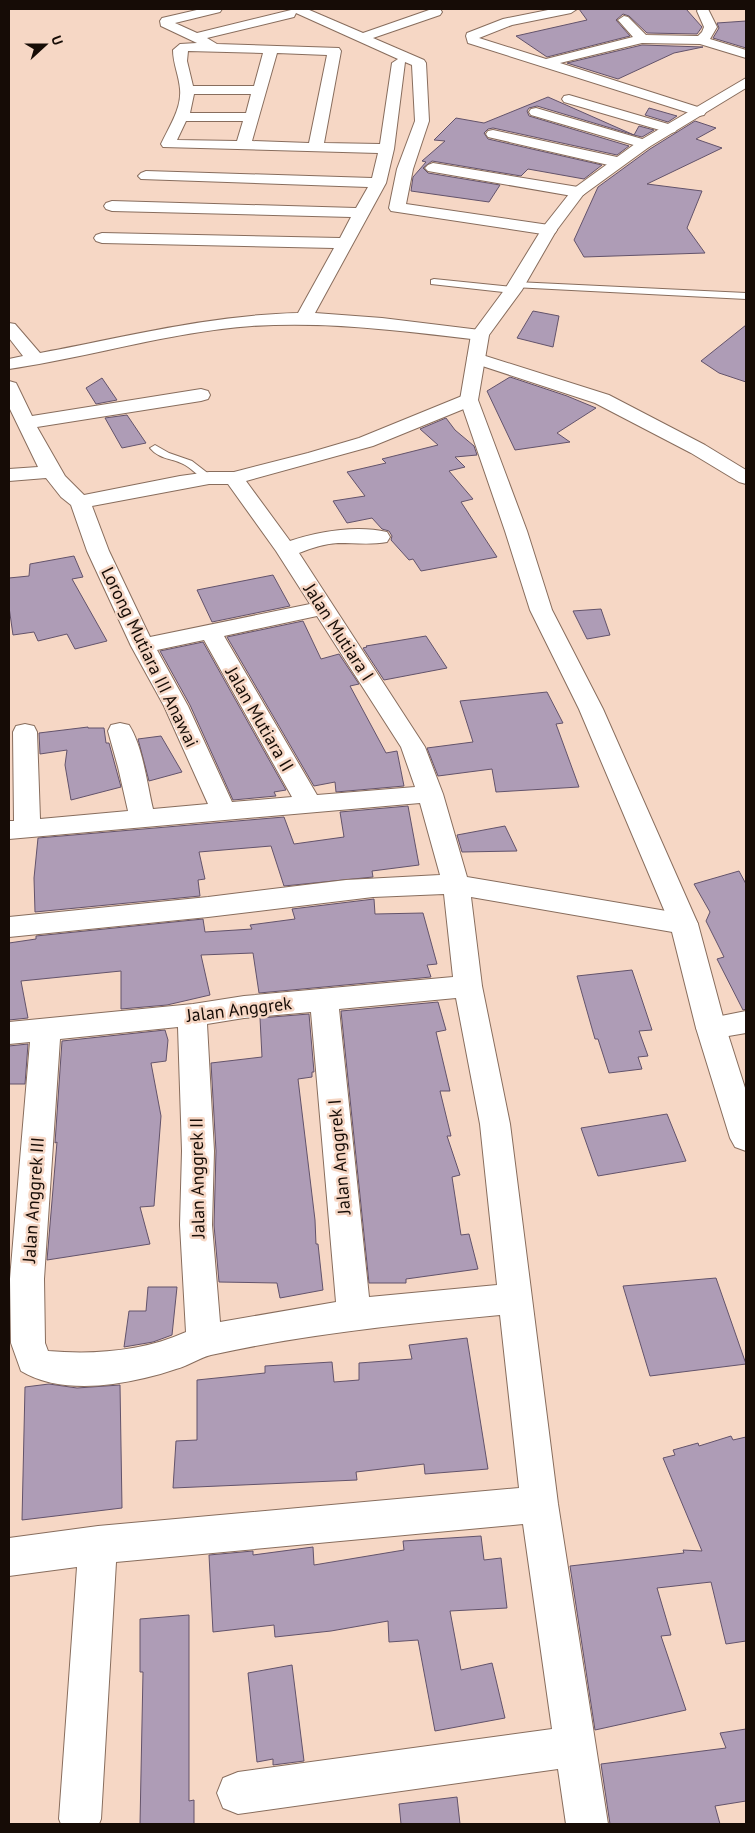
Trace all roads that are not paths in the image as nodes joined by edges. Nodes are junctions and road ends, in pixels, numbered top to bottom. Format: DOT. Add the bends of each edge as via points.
graph roads {
  1 [pos="216,9"];
  2 [pos="434,9"];
  3 [pos="571,9"];
  4 [pos="551,10"];
  5 [pos="703,11"];
  6 [pos="293,12"];
  7 [pos="624,20"];
  8 [pos="196,37"];
  9 [pos="300,37"];
  10 [pos="361,38"];
  11 [pos="642,39"];
  12 [pos="701,40"];
  13 [pos="220,49"];
  14 [pos="244,50"];
  15 [pos="272,50"];
  16 [pos="746,54"];
  17 [pos="399,63"];
  18 [pos="543,64"];
  19 [pos="180,65"];
  20 [pos="199,65"];
  21 [pos="746,82"];
  22 [pos="187,90"];
  23 [pos="260,90"];
  24 [pos="569,100"];
  25 [pos="536,112"];
  26 [pos="699,112"];
  27 [pos="182,116"];
  28 [pos="252,117"];
  29 [pos="670,128"];
  30 [pos="492,134"];
  31 [pos="644,144"];
  32 [pos="243,146"];
  33 [pos="316,147"];
  34 [pos="387,149"];
  35 [pos="617,162"];
  36 [pos="433,168"];
  37 [pos="146,176"];
  38 [pos="378,183"];
  39 [pos="578,192"];
  40 [pos="112,206"];
  41 [pos="362,213"];
  42 [pos="549,230"];
  43 [pos="102,238"];
  44 [pos="345,243"];
  45 [pos="434,282"];
  46 [pos="514,288"];
  47 [pos="746,296"];
  48 [pos="304,318"];
  49 [pos="9,328"];
  50 [pos="480,335"];
  51 [pos="476,358"];
  52 [pos="35,359"];
  53 [pos="9,364"];
  54 [pos="9,387"];
  55 [pos="201,395"];
  56 [pos="469,400"];
  57 [pos="27,423"];
  58 [pos="155,448"];
  59 [pos="51,472"];
  60 [pos="9,475"];
  61 [pos="209,478"];
  62 [pos="234,478"];
  63 [pos="746,478"];
  64 [pos="80,502"];
  65 [pos="379,538"];
  66 [pos="286,550"];
  67 [pos="322,608"];
  68 [pos="211,633"];
  69 [pos="143,646"];
  70 [pos="120,731"];
  71 [pos="25,732"];
  72 [pos="430,794"];
  73 [pos="309,804"];
  74 [pos="223,810"];
  75 [pos="142,818"];
  76 [pos="18,829"];
  77 [pos="456,886"];
  78 [pos="684,924"];
  79 [pos="9,926"];
  80 [pos="468,986"];
  81 [pos="324,1000"];
  82 [pos="194,1015"];
  83 [pos="746,1022"];
  84 [pos="46,1028"];
  85 [pos="711,1028"];
  86 [pos="9,1032"];
  87 [pos="746,1138"];
  88 [pos="516,1298"];
  89 [pos="354,1314"];
  90 [pos="204,1341"];
  91 [pos="539,1504"];
  92 [pos="98,1545"];
  93 [pos="9,1557"];
  94 [pos="575,1746"];
  95 [pos="238,1793"];
  96 [pos="80,1819"];
  97 [pos="587,1824"];
  1 -- 8 [label="street" via="166,21"];
  2 -- 10 [label="street" via="436,12"];
  3 -- 4 [label="street"];
  4 -- 18 [label="street" via="472,36 473,40 487,46"];
  5 -- 12 [label="street" via="711,27"];
  6 -- 8 [label="street"];
  6 -- 10 [label="street" via="324,20"];
  7 -- 11 [label="street"];
  8 -- 13 [label="street"];
  9 -- 14 [label="street"];
  10 -- 42 [label="street" via="419,63 422,121 405,169 397,208"];
  11 -- 12 [label="street"];
  11 -- 18 [label="street"];
  12 -- 16 [label="street"];
  13 -- 14 [label="street"];
  13 -- 19 [label="street" via="180,50"];
  14 -- 15 [label="street"];
  15 -- 23 [label="street" via="262,66"];
  15 -- 33 [label="street" via="334,51"];
  17 -- 34 [label="street"];
  18 -- 26 [label="street"];
  19 -- 20 [label="street"];
  19 -- 22 [label="street"];
  21 -- 26 [label="street"];
  22 -- 23 [label="street"];
  22 -- 27 [label="street"];
  23 -- 28 [label="street"];
  24 -- 29 [label="street"];
  25 -- 31 [label="street"];
  26 -- 29 [label="street"];
  27 -- 28 [label="street"];
  27 -- 32 [label="street" via="168,144"];
  28 -- 32 [label="street"];
  29 -- 31 [label="street"];
  30 -- 35 [label="street"];
  31 -- 35 [label="street"];
  32 -- 33 [label="street"];
  33 -- 34 [label="street"];
  34 -- 38 [label="street"];
  35 -- 39 [label="street"];
  36 -- 39 [label="street"];
  37 -- 38 [label="street"];
  38 -- 41 [label="street"];
  39 -- 42 [label="street"];
  40 -- 41 [label="street"];
  41 -- 44 [label="street"];
  42 -- 46 [label="street"];
  43 -- 44 [label="street"];
  44 -- 48 [label="street"];
  45 -- 46 [label="lane"];
  46 -- 47 [label="lane"];
  46 -- 50 [label="street"];
  48 -- 50 [label="street"];
  48 -- 52 [label="street" via="184,330"];
  49 -- 52 [label="street"];
  50 -- 51 [label="street"];
  51 -- 56 [label="street"];
  51 -- 63 [label="street" via="602,399 698,448"];
  52 -- 53 [label="street"];
  54 -- 57 [label="street"];
  55 -- 57 [label="street"];
  56 -- 62 [label="street" via="366,442"];
  56 -- 78 [label="street" via="541,610 591,710"];
  57 -- 59 [label="street"];
  58 -- 61 [label="lane" via="169,458 183,460"];
  59 -- 60 [label="street"];
  59 -- 64 [label="street" via="69,496"];
  61 -- 62 [label="street"];
  61 -- 64 [label="street"];
  62 -- 66 [label="street, Jalan Mutiara I"];
  64 -- 69 [label="street, Lorong Mutiara III Anawai" via="98,551"];
  65 -- 66 [label="street" via="335,537"];
  66 -- 67 [label="street, Jalan Mutiara I"];
  67 -- 68 [label="street"];
  67 -- 72 [label="street, Jalan Mutiara I" via="413,747"];
  68 -- 69 [label="street"];
  68 -- 73 [label="street, Jalan Mutiara II"];
  69 -- 74 [label="street, Lorong Mutiara III Anawai" via="176,706"];
  70 -- 75 [label="street"];
  71 -- 76 [label="street"];
  72 -- 73 [label="street"];
  72 -- 77 [label="street, Jalan Mutiara I"];
  73 -- 74 [label="street"];
  74 -- 75 [label="street"];
  75 -- 76 [label="street"];
  77 -- 78 [label="street"];
  77 -- 79 [label="street" via="398,885"];
  77 -- 80 [label="street, Jalan Mutiara I"];
  78 -- 85 [label="street"];
  80 -- 81 [label="street, Jalan Anggrek"];
  80 -- 88 [label="street, Jalan Mutiara I" via="495,1124"];
  81 -- 82 [label="street, Jalan Anggrek"];
  81 -- 89 [label="street, Jalan Anggrek I"];
  82 -- 84 [label="street, Jalan Anggrek"];
  82 -- 90 [label="street, Jalan Anggrek II" via="192,1040 198,1152 196,1225"];
  83 -- 85 [label="street"];
  84 -- 86 [label="street, Jalan Anggrek"];
  84 -- 90 [label="street, Jalan Anggrek III" via="27,1279 28,1344 33,1360 43,1366 71,1369 112,1368 175,1354"];
  85 -- 87 [label="street"];
  88 -- 89 [label="street"];
  88 -- 91 [label="street, Jalan Mutiara I"];
  89 -- 90 [label="street"];
  91 -- 92 [label="street"];
  91 -- 94 [label="street, Jalan Mutiara I"];
  92 -- 93 [label="street"];
  92 -- 96 [label="street"];
  94 -- 95 [label="street"];
  94 -- 97 [label="street, Jalan Mutiara I"];
}
